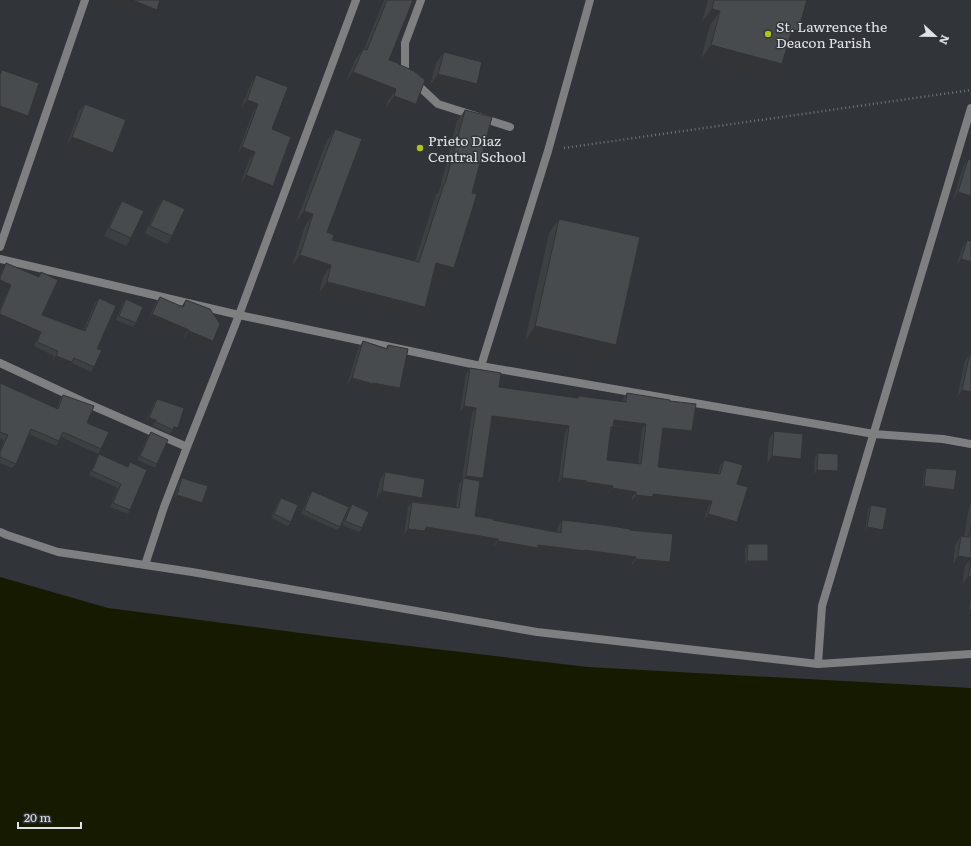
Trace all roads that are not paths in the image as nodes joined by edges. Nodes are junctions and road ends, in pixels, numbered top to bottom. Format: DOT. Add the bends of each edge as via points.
graph roads {
  1 [pos="85,0"];
  2 [pos="356,0"];
  3 [pos="421,0"];
  4 [pos="590,0"];
  5 [pos="971,108"];
  6 [pos="510,127"];
  7 [pos="0,247"];
  8 [pos="0,259"];
  9 [pos="240,316"];
  10 [pos="0,363"];
  11 [pos="481,366"];
  12 [pos="874,434"];
  13 [pos="971,444"];
  14 [pos="187,447"];
  15 [pos="0,532"];
  16 [pos="145,565"];
  17 [pos="971,654"];
  18 [pos="818,664"];
  1 -- 7 [label="street"];
  2 -- 9 [label="street"];
  3 -- 6 [label="street" via="405,43 405,73 438,104"];
  4 -- 11 [label="street" via="548,151"];
  5 -- 12 [label="street"];
  8 -- 9 [label="street"];
  9 -- 11 [label="street"];
  9 -- 14 [label="street"];
  10 -- 14 [label="street"];
  11 -- 12 [label="street"];
  12 -- 13 [label="street" via="943,439"];
  12 -- 18 [label="street" via="822,606"];
  14 -- 16 [label="street"];
  15 -- 16 [label="street" via="58,552"];
  16 -- 18 [label="street" via="537,632"];
  17 -- 18 [label="street"];
}
